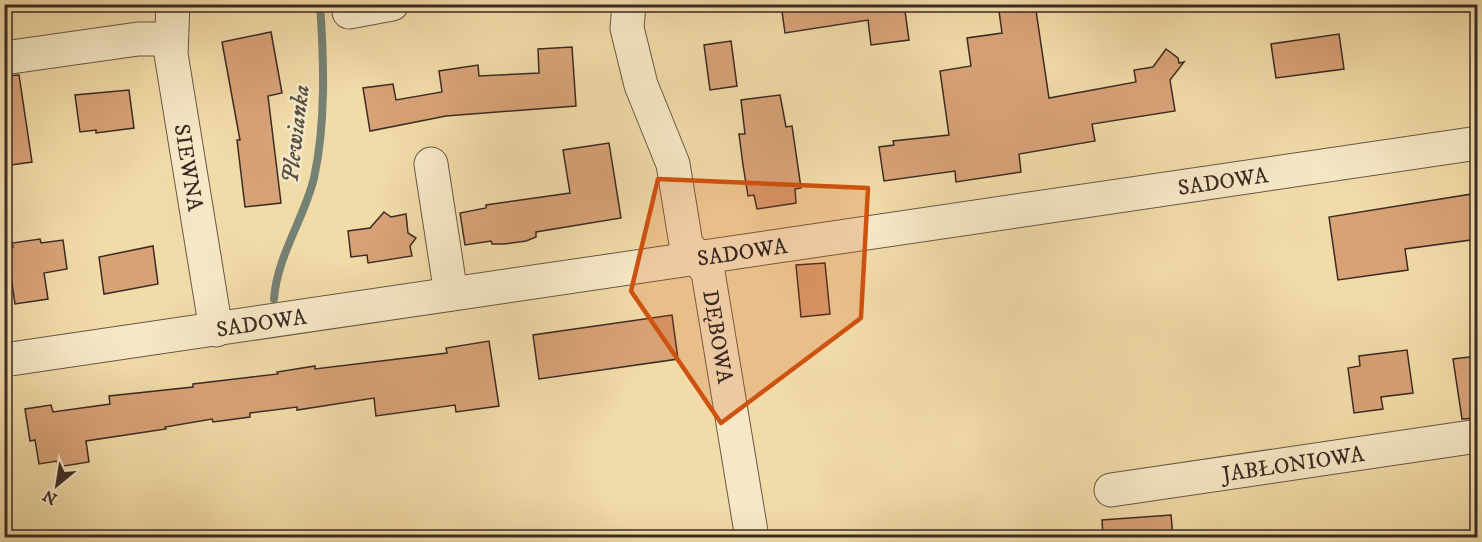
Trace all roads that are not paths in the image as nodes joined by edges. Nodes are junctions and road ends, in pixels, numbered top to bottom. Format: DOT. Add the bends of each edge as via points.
graph roads {
  1 [pos="173,4"];
  2 [pos="392,4"];
  3 [pos="629,4"];
  4 [pos="349,12"];
  5 [pos="170,39"];
  6 [pos="4,58"];
  7 [pos="1478,142"];
  8 [pos="431,164"];
  9 [pos="698,259"];
  10 [pos="451,294"];
  11 [pos="216,330"];
  12 [pos="4,360"];
  13 [pos="1478,436"];
  14 [pos="1111,490"];
  15 [pos="752,537"];
  1 -- 5 [label="street, SIEWNA"];
  2 -- 4 [label="street"];
  3 -- 9 [label="street, DĘBOWA" via="627,28 640,85 674,164 686,244"];
  5 -- 6 [label="street" via="138,39"];
  5 -- 11 [label="street, SIEWNA"];
  7 -- 9 [label="street, SADOWA"];
  8 -- 10 [label="street"];
  9 -- 10 [label="street, SADOWA"];
  9 -- 15 [label="street, DĘBOWA" via="708,272"];
  10 -- 11 [label="street, SADOWA"];
  11 -- 12 [label="street, SADOWA"];
  13 -- 14 [label="street, JABŁONIOWA"];
}
